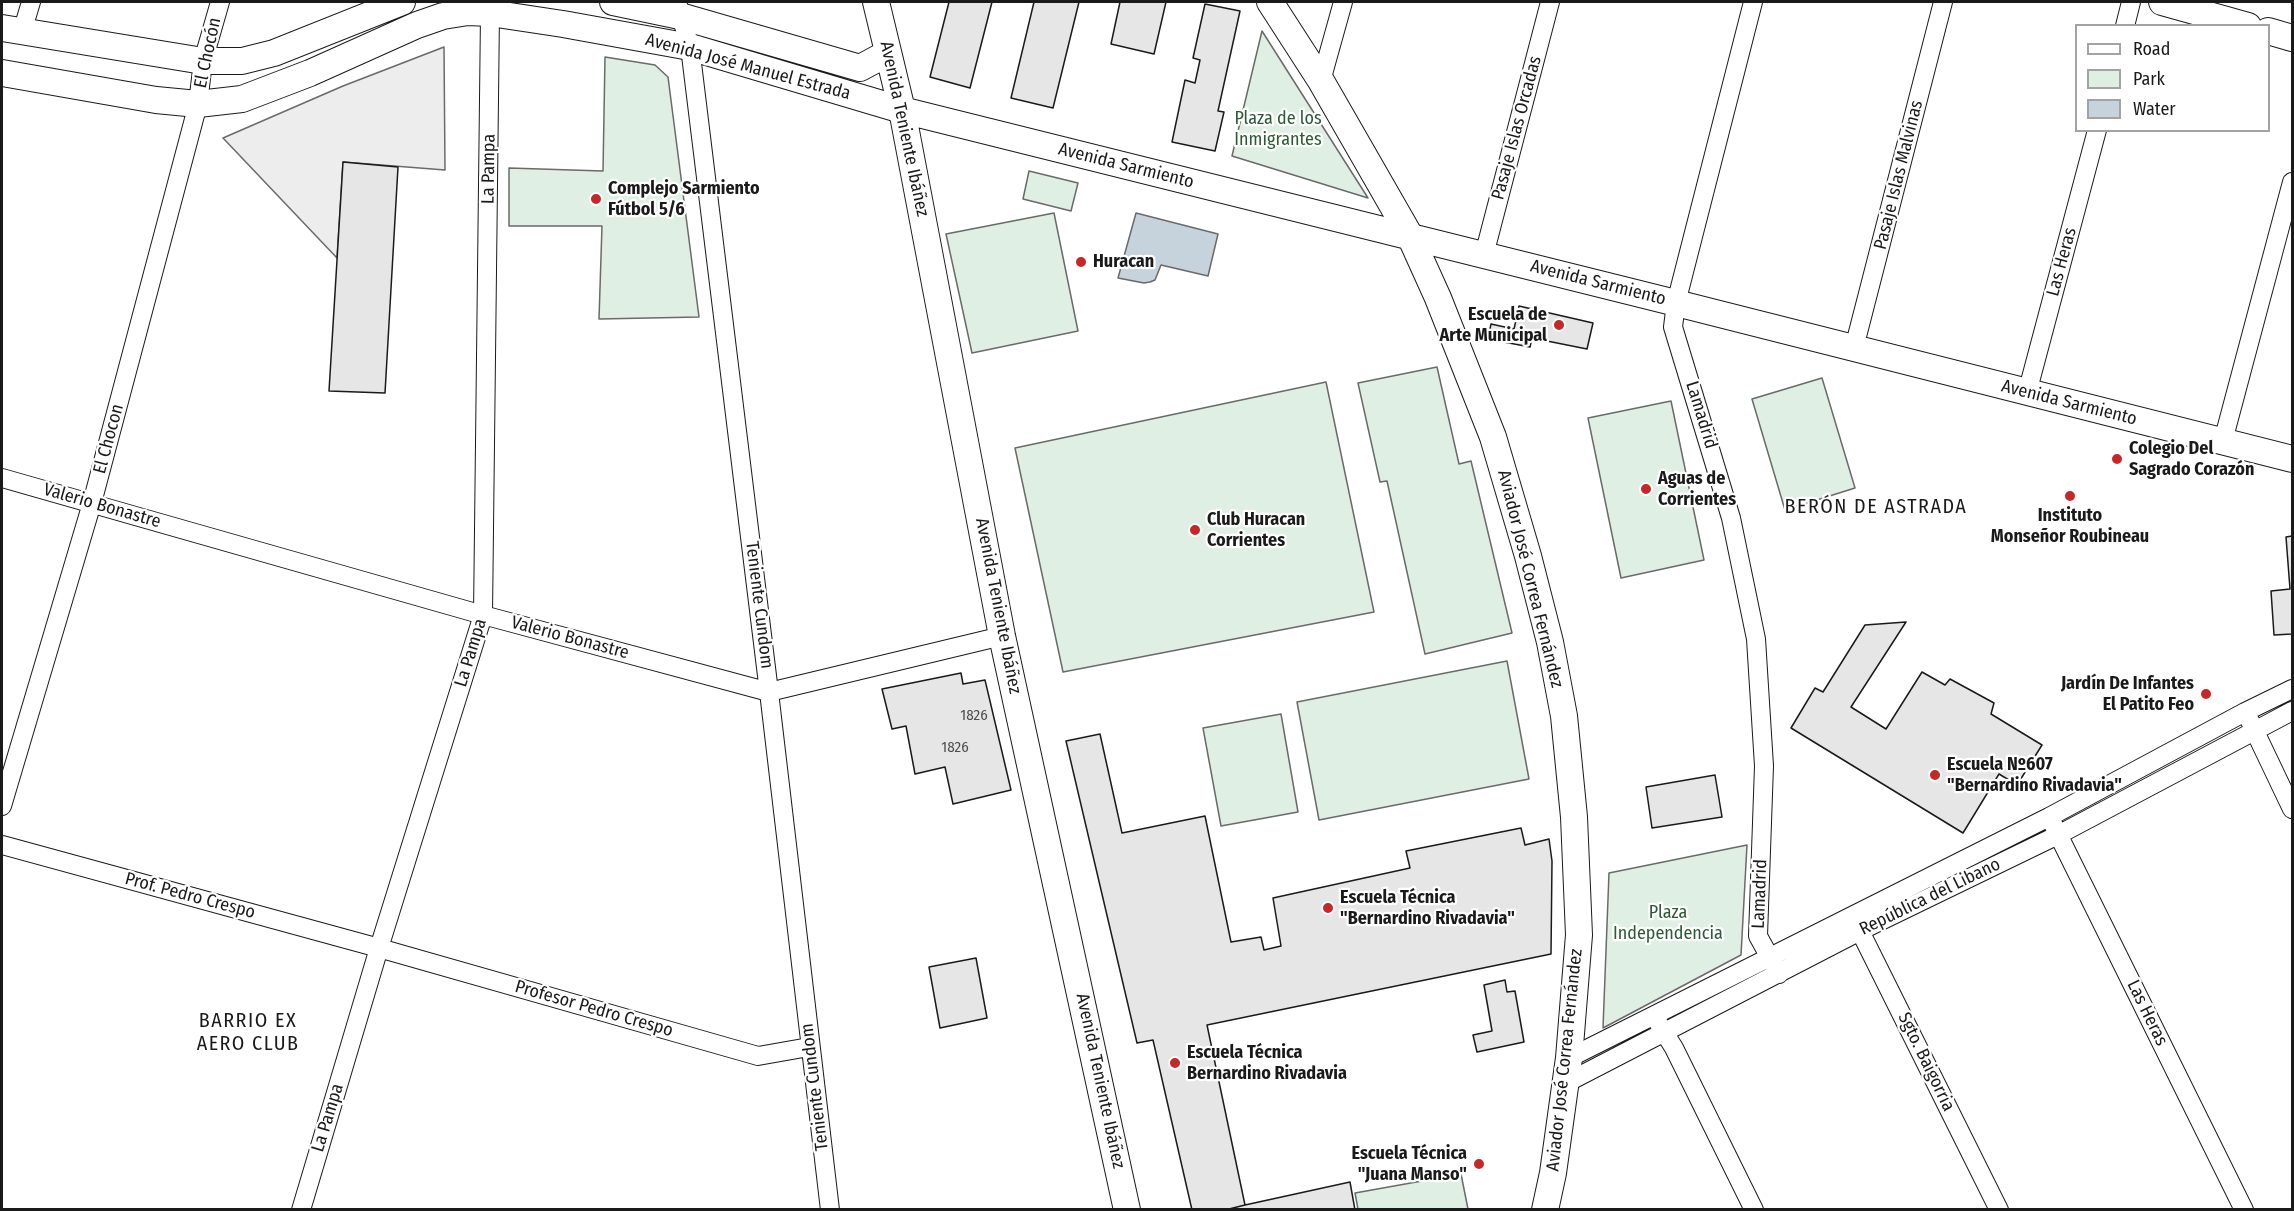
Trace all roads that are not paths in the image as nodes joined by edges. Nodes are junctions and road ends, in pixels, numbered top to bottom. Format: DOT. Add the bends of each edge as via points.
graph roads {
  1 [pos="31,2"];
  2 [pos="220,2"];
  3 [pos="402,2"];
  4 [pos="613,2"];
  5 [pos="876,2"];
  6 [pos="1270,2"];
  7 [pos="1343,2"];
  8 [pos="1550,2"];
  9 [pos="1753,2"];
  10 [pos="1943,2"];
  11 [pos="2131,2"];
  12 [pos="2162,2"];
  13 [pos="490,8"];
  14 [pos="678,9"];
  15 [pos="2126,24"];
  16 [pos="2241,24"];
  17 [pos="12,30"];
  18 [pos="2270,32"];
  19 [pos="2292,38"];
  20 [pos="690,47"];
  21 [pos="888,53"];
  22 [pos="203,61"];
  23 [pos="2,73"];
  24 [pos="1321,81"];
  25 [pos="198,104"];
  26 [pos="902,111"];
  27 [pos="2096,132"];
  28 [pos="2292,182"];
  29 [pos="1410,236"];
  30 [pos="1484,255"];
  31 [pos="1676,303"];
  32 [pos="1854,348"];
  33 [pos="2027,393"];
  34 [pos="2223,441"];
  35 [pos="2292,459"];
  36 [pos="2,478"];
  37 [pos="92,503"];
  38 [pos="483,615"];
  39 [pos="1002,636"];
  40 [pos="2292,689"];
  41 [pos="770,692"];
  42 [pos="2292,711"];
  43 [pos="2246,712"];
  44 [pos="2255,730"];
  45 [pos="2,806"];
  46 [pos="2292,808"];
  47 [pos="2049,817"];
  48 [pos="2058,835"];
  49 [pos="2,845"];
  50 [pos="1856,923"];
  51 [pos="379,948"];
  52 [pos="1770,956"];
  53 [pos="1779,974"];
  54 [pos="1654,1017"];
  55 [pos="1664,1033"];
  56 [pos="810,1047"];
  57 [pos="1568,1071"];
  58 [pos="301,1209"];
  59 [pos="830,1209"];
  60 [pos="1127,1209"];
  61 [pos="1545,1209"];
  62 [pos="1754,1209"];
  63 [pos="1999,1209"];
  64 [pos="2244,1209"];
  1 -- 17 [label="street"];
  2 -- 22 [label="street, El Chocón"];
  3 -- 22 [label="main road" via="274,53 242,61"];
  4 -- 14 [label="main road, Avenida José Manuel Estrada"];
  5 -- 21 [label="main road, Avenida Teniente Ibáñez"];
  6 -- 24 [label="main road, Aviador José Correa Fernández"];
  7 -- 24 [label="street"];
  8 -- 30 [label="street, Pasaje Islas Orcadas"];
  9 -- 31 [label="street, Lamadrid"];
  10 -- 32 [label="street, Pasaje Islas Malvinas"];
  11 -- 15 [label="street"];
  12 -- 16 [label="main road"];
  13 -- 20 [label="main road, Avenida José Manuel Estrada"];
  13 -- 25 [label="main road, Avenida José Manuel Estrada" via="417,24 310,74 242,99"];
  13 -- 38 [label="street, La Pampa"];
  14 -- 20 [label="street, Teniente Cundom"];
  14 -- 21 [label="main road, Avenida José Manuel Estrada" via="860,68"];
  17 -- 22 [label="main road"];
  18 -- 19 [label="main road"];
  20 -- 26 [label="main road, Avenida José Manuel Estrada"];
  20 -- 41 [label="street, Teniente Cundom"];
  21 -- 26 [label="main road, Avenida Teniente Ibáñez"];
  22 -- 25 [label="street, El Chocón"];
  23 -- 25 [label="main road, Avenida José Manuel Estrada"];
  24 -- 29 [label="main road, Aviador José Correa Fernández"];
  25 -- 37 [label="street, El Chocon"];
  26 -- 29 [label="main road, Avenida Sarmiento"];
  26 -- 39 [label="main road, Avenida Teniente Ibáñez"];
  27 -- 33 [label="street, Las Heras"];
  28 -- 34 [label="street"];
  29 -- 30 [label="main road, Avenida Sarmiento"];
  29 -- 57 [label="main road, Aviador José Correa Fernández" via="1493,436 1528,556 1564,716 1574,817 1579,934"];
  30 -- 31 [label="main road, Avenida Sarmiento"];
  31 -- 32 [label="main road, Avenida Sarmiento"];
  31 -- 52 [label="street, Lamadrid" via="1673,327 1731,518 1756,639 1764,766 1758,936"];
  32 -- 33 [label="main road, Avenida Sarmiento"];
  33 -- 34 [label="main road, Avenida Sarmiento"];
  34 -- 35 [label="main road, Avenida Sarmiento"];
  36 -- 37 [label="street, Valerio Bonastre"];
  37 -- 38 [label="street, Valerio Bonastre"];
  37 -- 45 [label="street, El Chocon"];
  38 -- 41 [label="street, Valerio Bonastre"];
  38 -- 51 [label="street, La Pampa"];
  39 -- 41 [label="street, Valerio Bonastre"];
  39 -- 60 [label="main road, Avenida Teniente Ibáñez"];
  40 -- 43 [label="street, República del Libano"];
  41 -- 56 [label="street, Teniente Cundom"];
  42 -- 44 [label="street, República del Libano"];
  43 -- 44 [label="street"];
  43 -- 47 [label="street, República del Libano"];
  44 -- 46 [label="street"];
  44 -- 48 [label="street, República del Libano"];
  47 -- 48 [label="street, Las Heras"];
  47 -- 50 [label="street, República del Libano"];
  48 -- 50 [label="street, República del Libano"];
  48 -- 64 [label="street, Las Heras"];
  49 -- 51 [label="street, Prof. Pedro Crespo"];
  50 -- 52 [label="street, República del Libano"];
  50 -- 53 [label="street, República del Libano"];
  50 -- 63 [label="street, Sgto. Baigorria"];
  51 -- 56 [label="street, Profesor Pedro Crespo" via="758,1056"];
  51 -- 58 [label="street, La Pampa"];
  52 -- 53 [label="street, Lamadrid"];
  52 -- 54 [label="street, República del Libano"];
  53 -- 55 [label="street, República del Libano"];
  54 -- 55 [label="street"];
  54 -- 57 [label="street, República del Libano"];
  55 -- 57 [label="street, República del Libano"];
  55 -- 62 [label="street"];
  56 -- 59 [label="street, Teniente Cundom"];
  57 -- 61 [label="main road, Aviador José Correa Fernández"];
}
